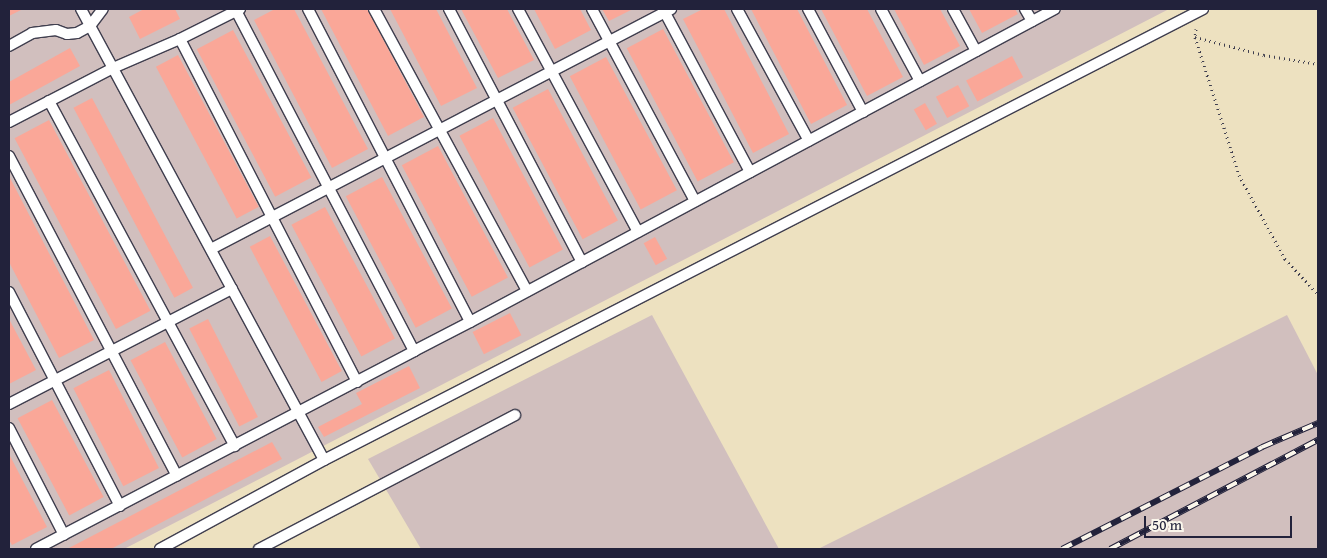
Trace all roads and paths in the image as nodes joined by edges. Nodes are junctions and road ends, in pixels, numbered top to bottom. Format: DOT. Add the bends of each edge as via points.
graph roads {
  1 [pos="81,9"];
  2 [pos="103,9"];
  3 [pos="308,9"];
  4 [pos="374,9"];
  5 [pos="449,9"];
  6 [pos="518,9"];
  7 [pos="592,9"];
  8 [pos="737,9"];
  9 [pos="808,9"];
  10 [pos="881,9"];
  11 [pos="953,9"];
  12 [pos="1026,9"];
  13 [pos="1055,9"];
  14 [pos="238,10"];
  15 [pos="666,10"];
  16 [pos="1200,11"];
  17 [pos="1032,21"];
  18 [pos="90,26"];
  19 [pos="1194,37"];
  20 [pos="180,39"];
  21 [pos="609,41"];
  22 [pos="9,46"];
  23 [pos="976,52"];
  24 [pos="1318,64"];
  25 [pos="113,68"];
  26 [pos="551,71"];
  27 [pos="920,81"];
  28 [pos="497,100"];
  29 [pos="49,101"];
  30 [pos="863,112"];
  31 [pos="9,122"];
  32 [pos="440,130"];
  33 [pos="809,140"];
  34 [pos="9,156"];
  35 [pos="385,158"];
  36 [pos="750,172"];
  37 [pos="329,188"];
  38 [pos="695,201"];
  39 [pos="272,217"];
  40 [pos="638,232"];
  41 [pos="210,250"];
  42 [pos="582,262"];
  43 [pos="232,289"];
  44 [pos="527,291"];
  45 [pos="9,292"];
  46 [pos="1318,294"];
  47 [pos="167,322"];
  48 [pos="470,322"];
  49 [pos="111,351"];
  50 [pos="414,351"];
  51 [pos="55,380"];
  52 [pos="357,382"];
  53 [pos="9,404"];
  54 [pos="298,413"];
  55 [pos="515,415"];
  56 [pos="9,428"];
  57 [pos="235,446"];
  58 [pos="324,460"];
  59 [pos="177,476"];
  60 [pos="120,506"];
  61 [pos="64,535"];
  62 [pos="36,549"];
  63 [pos="160,549"];
  64 [pos="260,549"];
  1 -- 18 [label="lane"];
  2 -- 18 [label="lane"];
  3 -- 35 [label="lane"];
  4 -- 32 [label="lane"];
  5 -- 28 [label="lane"];
  6 -- 26 [label="lane"];
  7 -- 21 [label="lane"];
  8 -- 33 [label="lane"];
  9 -- 30 [label="lane"];
  10 -- 27 [label="lane"];
  11 -- 23 [label="lane"];
  12 -- 17 [label="lane"];
  13 -- 17 [label="lane"];
  14 -- 20 [label="lane"];
  14 -- 37 [label="lane"];
  15 -- 21 [label="lane"];
  15 -- 36 [label="lane"];
  16 -- 19 [label="path"];
  16 -- 58 [label="lane"];
  17 -- 23 [label="lane"];
  18 -- 22 [label="lane" via="72,34 56,30 32,33"];
  18 -- 25 [label="lane"];
  19 -- 24 [label="path" via="1264,55"];
  19 -- 46 [label="path" via="1239,174 1285,259"];
  20 -- 25 [label="lane"];
  20 -- 39 [label="lane"];
  21 -- 26 [label="lane"];
  21 -- 38 [label="lane"];
  23 -- 27 [label="lane"];
  25 -- 29 [label="lane"];
  25 -- 41 [label="lane"];
  26 -- 28 [label="lane"];
  26 -- 40 [label="lane"];
  27 -- 30 [label="lane"];
  28 -- 32 [label="lane"];
  28 -- 42 [label="lane"];
  29 -- 31 [label="lane"];
  29 -- 47 [label="lane"];
  30 -- 33 [label="lane"];
  32 -- 35 [label="lane"];
  32 -- 44 [label="lane"];
  33 -- 36 [label="lane"];
  34 -- 49 [label="lane"];
  35 -- 37 [label="lane"];
  35 -- 48 [label="lane"];
  36 -- 38 [label="lane"];
  37 -- 39 [label="lane"];
  37 -- 50 [label="lane"];
  38 -- 40 [label="lane"];
  39 -- 41 [label="lane"];
  39 -- 52 [label="lane"];
  40 -- 42 [label="lane"];
  41 -- 43 [label="lane"];
  42 -- 44 [label="lane"];
  43 -- 47 [label="lane"];
  43 -- 54 [label="lane"];
  44 -- 48 [label="lane"];
  45 -- 51 [label="lane"];
  47 -- 49 [label="lane"];
  47 -- 57 [label="lane"];
  48 -- 50 [label="lane"];
  49 -- 51 [label="lane"];
  49 -- 59 [label="lane"];
  50 -- 52 [label="lane"];
  51 -- 53 [label="lane"];
  51 -- 60 [label="lane"];
  52 -- 54 [label="lane"];
  54 -- 57 [label="lane"];
  54 -- 58 [label="lane"];
  55 -- 64 [label="lane"];
  56 -- 61 [label="lane"];
  57 -- 59 [label="lane"];
  58 -- 63 [label="lane"];
  59 -- 60 [label="lane"];
  60 -- 61 [label="lane"];
  61 -- 62 [label="lane"];
}
